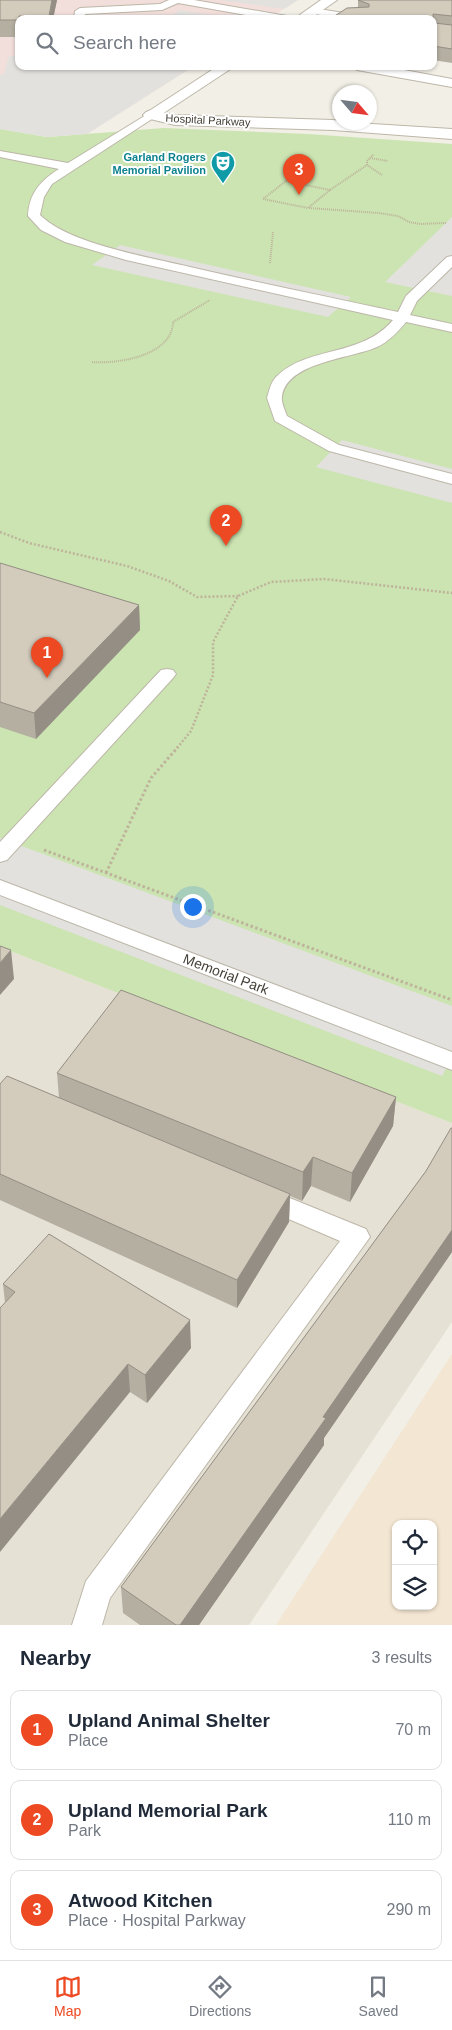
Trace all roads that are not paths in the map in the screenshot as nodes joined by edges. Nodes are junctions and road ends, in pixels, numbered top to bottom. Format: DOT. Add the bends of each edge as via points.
graph roads {
  1 [pos="177,0"];
  2 [pos="330,0"];
  3 [pos="313,11"];
  4 [pos="79,15"];
  5 [pos="264,15"];
  6 [pos="307,15"];
  7 [pos="338,15"];
  8 [pos="222,70"];
  9 [pos="379,70"];
  10 [pos="452,83"];
  11 [pos="332,112"];
  12 [pos="377,115"];
  13 [pos="151,116"];
  14 [pos="452,120"];
  15 [pos="452,134"];
  16 [pos="0,154"];
  17 [pos="70,167"];
  18 [pos="452,260"];
  19 [pos="402,318"];
  20 [pos="452,328"];
  21 [pos="452,479"];
  22 [pos="167,674"];
  23 [pos="0,855"];
  24 [pos="0,887"];
  25 [pos="452,1061"];
  26 [pos="247,1191"];
  27 [pos="87,1625"];
  1 -- 4 [label="lane" via="162,7 80,10"];
  1 -- 5 [label="lane"];
  2 -- 3 [label="street"];
  3 -- 6 [label="street"];
  3 -- 7 [label="lane"];
  8 -- 13 [label="street"];
  9 -- 10 [label="street"];
  11 -- 13 [label="street, Hospital Parkway" via="198,110"];
  12 -- 14 [label="street"];
  13 -- 15 [label="street, Hospital Parkway" via="175,120 333,125"];
  13 -- 17 [label="lane"];
  16 -- 17 [label="lane"];
  17 -- 19 [label="lane" via="48,181 34,205 34,216 45,227 69,238 131,257"];
  18 -- 19 [label="lane" via="411,299"];
  19 -- 20 [label="lane"];
  19 -- 21 [label="lane" via="374,344 299,366 281,380 274,398 280,418 334,448"];
  22 -- 23 [label="lane"];
  24 -- 25 [label="lane, Memorial Park"];
  26 -- 27 [label="lane" via="357,1237 97,1591"];
}
